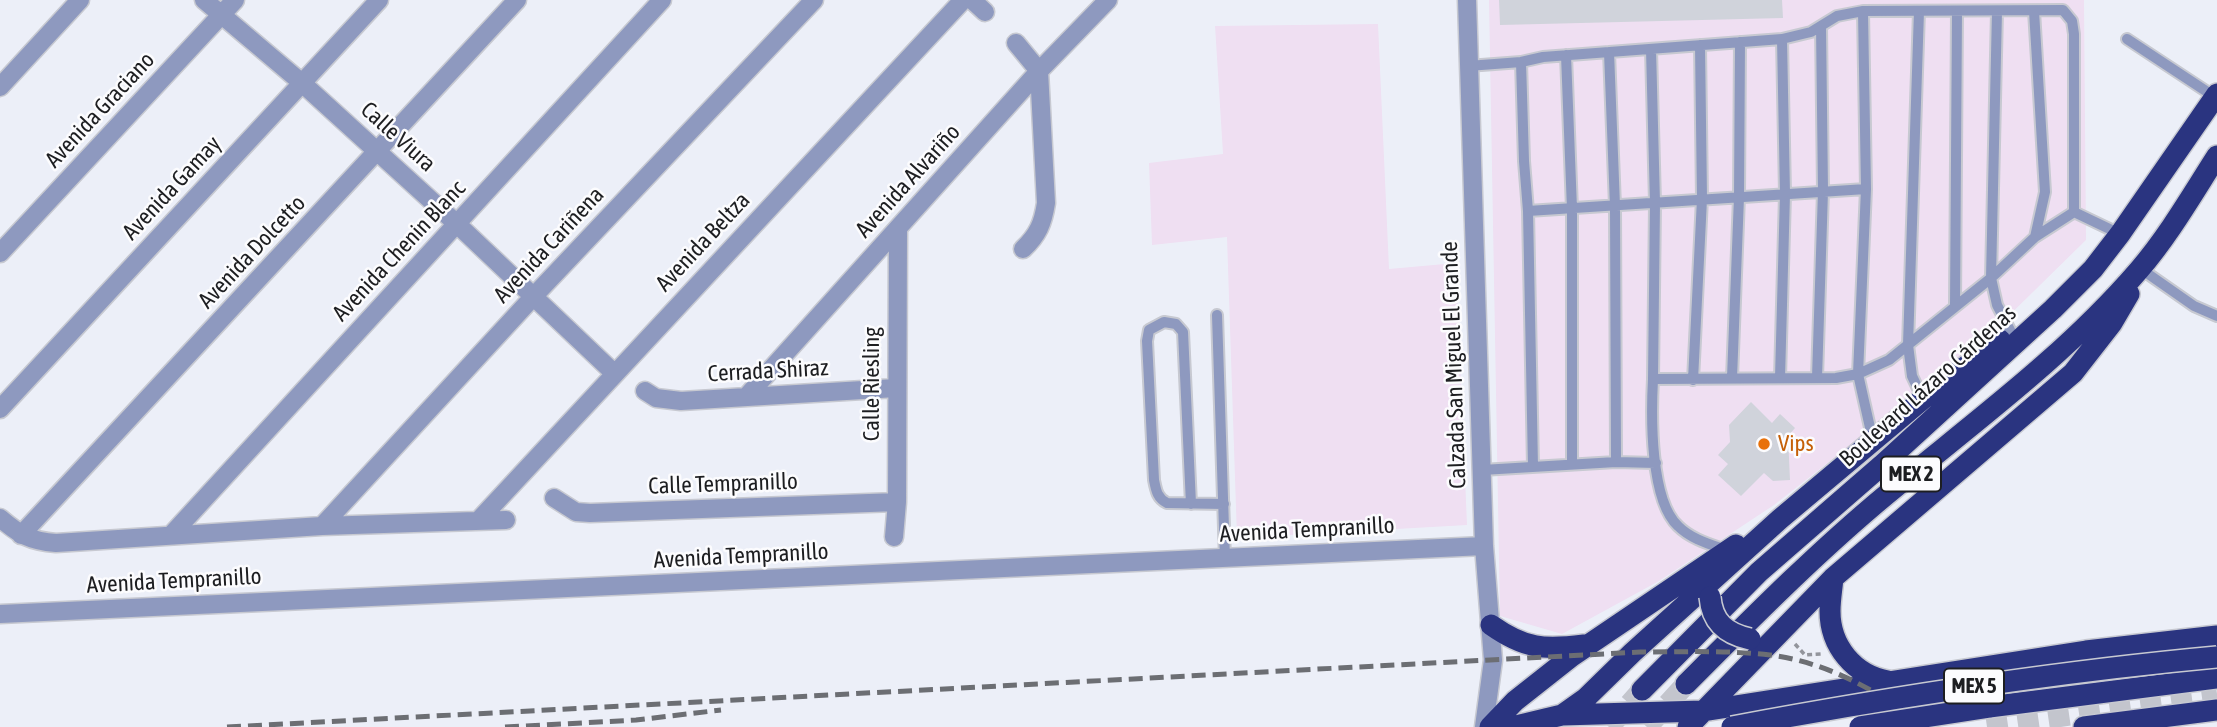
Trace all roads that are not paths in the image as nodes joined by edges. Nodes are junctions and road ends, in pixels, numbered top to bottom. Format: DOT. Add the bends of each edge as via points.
graph roads {
  1 [pos="80,0"];
  2 [pos="204,0"];
  3 [pos="235,0"];
  4 [pos="379,0"];
  5 [pos="517,0"];
  6 [pos="662,0"];
  7 [pos="814,0"];
  8 [pos="963,0"];
  9 [pos="1108,0"];
  10 [pos="1467,0"];
  11 [pos="1863,10"];
  12 [pos="1919,11"];
  13 [pos="1957,11"];
  14 [pos="1997,11"];
  15 [pos="2034,11"];
  16 [pos="221,15"];
  17 [pos="1821,26"];
  18 [pos="1782,39"];
  19 [pos="2127,39"];
  20 [pos="1740,42"];
  21 [pos="1016,43"];
  22 [pos="1700,45"];
  23 [pos="1651,49"];
  24 [pos="1609,52"];
  25 [pos="1566,55"];
  26 [pos="1521,62"];
  27 [pos="1468,66"];
  28 [pos="1038,71"];
  29 [pos="302,83"];
  30 [pos="0,87"];
  31 [pos="2216,95"];
  32 [pos="378,152"];
  33 [pos="2216,162"];
  34 [pos="1866,189"];
  35 [pos="1823,191"];
  36 [pos="1785,194"];
  37 [pos="1739,197"];
  38 [pos="1702,199"];
  39 [pos="1655,203"];
  40 [pos="1615,206"];
  41 [pos="1572,209"];
  42 [pos="1528,211"];
  43 [pos="2074,212"];
  44 [pos="457,224"];
  45 [pos="898,230"];
  46 [pos="2120,234"];
  47 [pos="2035,237"];
  48 [pos="1023,249"];
  49 [pos="0,253"];
  50 [pos="2141,269"];
  51 [pos="1991,278"];
  52 [pos="533,297"];
  53 [pos="1955,306"];
  54 [pos="2053,309"];
  55 [pos="1217,315"];
  56 [pos="2217,316"];
  57 [pos="2011,332"];
  58 [pos="1908,345"];
  59 [pos="614,373"];
  60 [pos="1858,374"];
  61 [pos="1732,378"];
  62 [pos="1780,378"];
  63 [pos="1817,378"];
  64 [pos="1653,379"];
  65 [pos="1693,380"];
  66 [pos="896,388"];
  67 [pos="645,391"];
  68 [pos="747,396"];
  69 [pos="1923,399"];
  70 [pos="0,408"];
  71 [pos="1873,441"];
  72 [pos="1616,461"];
  73 [pos="1656,463"];
  74 [pos="1572,464"];
  75 [pos="1533,467"];
  76 [pos="1482,470"];
  77 [pos="554,498"];
  78 [pos="897,502"];
  79 [pos="1191,504"];
  80 [pos="1224,504"];
  81 [pos="0,518"];
  82 [pos="480,519"];
  83 [pos="1780,519"];
  84 [pos="506,520"];
  85 [pos="322,526"];
  86 [pos="172,534"];
  87 [pos="21,535"];
  88 [pos="894,537"];
  89 [pos="1483,546"];
  90 [pos="1726,550"];
  91 [pos="1225,559"];
  92 [pos="1833,578"];
  93 [pos="1711,588"];
  94 [pos="0,614"];
  95 [pos="1491,625"];
  96 [pos="1778,633"];
  97 [pos="2217,636"];
  98 [pos="1590,644"];
  99 [pos="2217,657"];
  100 [pos="2217,678"];
  101 [pos="1894,682"];
  102 [pos="1686,684"];
  103 [pos="1642,690"];
  104 [pos="1703,710"];
  105 [pos="1631,711"];
  106 [pos="2212,712"];
  107 [pos="1556,721"];
  108 [pos="1484,727"];
  109 [pos="1490,727"];
  110 [pos="1513,727"];
  111 [pos="1647,727"];
  112 [pos="1688,727"];
  113 [pos="1732,727"];
  114 [pos="1860,727"];
  115 [pos="2084,727"];
  1 -- 30 [label="street"];
  2 -- 16 [label="street, Calle Viura"];
  3 -- 16 [label="street, Avenida Graciano"];
  4 -- 29 [label="street, Avenida Gamay"];
  5 -- 32 [label="street, Avenida Dolcetto"];
  6 -- 44 [label="street, Avenida Chenin Blanc"];
  7 -- 52 [label="street, Avenida Cariñena"];
  8 -- 59 [label="street, Avenida Beltza"];
  9 -- 28 [label="street, Avenida Alvariño"];
  10 -- 27 [label="street, Calzada San Miguel El Grande"];
  11 -- 12 [label="lane"];
  11 -- 17 [label="lane" via="1837,16"];
  11 -- 34 [label="lane"];
  12 -- 13 [label="lane"];
  12 -- 58 [label="lane"];
  13 -- 14 [label="lane"];
  13 -- 53 [label="lane"];
  14 -- 15 [label="lane"];
  14 -- 51 [label="lane"];
  15 -- 43 [label="lane" via="2063,10 2072,21"];
  15 -- 47 [label="lane" via="2045,192"];
  16 -- 29 [label="street, Calle Viura"];
  16 -- 49 [label="street, Avenida Graciano"];
  17 -- 18 [label="lane"];
  17 -- 35 [label="lane"];
  18 -- 20 [label="lane"];
  18 -- 36 [label="lane"];
  19 -- 31 [label="lane"];
  20 -- 22 [label="lane"];
  20 -- 37 [label="lane"];
  21 -- 28 [label="street"];
  22 -- 23 [label="lane"];
  22 -- 38 [label="lane"];
  23 -- 24 [label="lane"];
  23 -- 39 [label="lane"];
  24 -- 25 [label="lane"];
  24 -- 40 [label="lane"];
  25 -- 26 [label="lane"];
  25 -- 41 [label="lane"];
  26 -- 27 [label="lane"];
  26 -- 42 [label="lane"];
  27 -- 76 [label="street, Calzada San Miguel El Grande"];
  28 -- 45 [label="street, Avenida Alvariño"];
  28 -- 48 [label="street" via="1045,203 1038,232"];
  29 -- 32 [label="street, Calle Viura"];
  29 -- 70 [label="street, Avenida Gamay"];
  31 -- 46 [label="highway, Boulevard Lázaro Cárdenas / MEX 2"];
  32 -- 44 [label="street, Calle Viura"];
  32 -- 87 [label="street, Avenida Dolcetto"];
  33 -- 50 [label="highway, MEX 2"];
  34 -- 35 [label="lane"];
  34 -- 60 [label="lane"];
  35 -- 36 [label="lane"];
  35 -- 63 [label="lane"];
  36 -- 37 [label="lane"];
  36 -- 62 [label="lane"];
  37 -- 38 [label="lane"];
  37 -- 61 [label="lane"];
  38 -- 39 [label="lane"];
  38 -- 65 [label="lane"];
  39 -- 40 [label="lane"];
  39 -- 64 [label="lane"];
  40 -- 41 [label="lane"];
  40 -- 72 [label="lane"];
  41 -- 42 [label="lane"];
  41 -- 74 [label="lane"];
  42 -- 75 [label="lane"];
  43 -- 46 [label="lane"];
  43 -- 47 [label="lane"];
  44 -- 52 [label="street, Calle Viura"];
  44 -- 86 [label="street, Avenida Chenin Blanc"];
  45 -- 66 [label="street, Calle Riesling"];
  45 -- 68 [label="street, Avenida Alvariño"];
  46 -- 54 [label="highway, Boulevard Lázaro Cárdenas / MEX 2"];
  47 -- 51 [label="lane"];
  50 -- 56 [label="lane" via="2194,306"];
  50 -- 92 [label="highway" via="2126,301 2073,373"];
  50 -- 102 [label="highway, MEX 2" via="2072,341 1827,546"];
  51 -- 53 [label="lane"];
  51 -- 57 [label="lane" via="1997,305"];
  52 -- 59 [label="street, Calle Viura"];
  52 -- 85 [label="street, Avenida Cariñena"];
  53 -- 58 [label="lane"];
  54 -- 57 [label="highway"];
  54 -- 103 [label="highway, Boulevard Lázaro Cárdenas / MEX 2" via="1759,572"];
  55 -- 80 [label="lane"];
  57 -- 69 [label="highway"];
  58 -- 60 [label="lane"];
  58 -- 69 [label="lane" via="1912,376"];
  59 -- 82 [label="street, Avenida Beltza"];
  60 -- 63 [label="lane"];
  60 -- 71 [label="lane"];
  61 -- 62 [label="lane"];
  61 -- 65 [label="lane"];
  62 -- 63 [label="lane"];
  64 -- 65 [label="lane"];
  64 -- 73 [label="lane"];
  66 -- 68 [label="street, Cerrada Shiraz"];
  66 -- 78 [label="street, Calle Riesling"];
  67 -- 68 [label="street, Cerrada Shiraz" via="667,400"];
  69 -- 71 [label="highway"];
  71 -- 83 [label="highway"];
  72 -- 73 [label="lane"];
  72 -- 74 [label="lane"];
  73 -- 90 [label="lane" via="1660,495 1676,525 1698,540"];
  74 -- 75 [label="lane"];
  75 -- 76 [label="lane"];
  76 -- 89 [label="street, Calzada San Miguel El Grande"];
  77 -- 78 [label="street, Calle Tempranillo" via="576,512 590,513"];
  78 -- 88 [label="street, Calle Riesling"];
  79 -- 79 [label="lane" via="1183,332 1176,324 1164,323 1155,325 1147,335 1154,480 1161,500"];
  79 -- 80 [label="lane"];
  80 -- 91 [label="lane"];
  81 -- 87 [label="street, Avenida Tempranillo"];
  82 -- 84 [label="street, Avenida Tempranillo"];
  82 -- 85 [label="street, Avenida Tempranillo"];
  83 -- 90 [label="highway"];
  83 -- 93 [label="highway"];
  85 -- 86 [label="street, Avenida Tempranillo"];
  86 -- 87 [label="street, Avenida Tempranillo" via="56,543"];
  89 -- 91 [label="street, Avenida Tempranillo"];
  89 -- 95 [label="street, Calzada San Miguel El Grande"];
  90 -- 98 [label="highway"];
  91 -- 94 [label="street, Avenida Tempranillo"];
  92 -- 96 [label="highway"];
  92 -- 101 [label="highway" via="1832,630 1843,653 1864,674"];
  93 -- 96 [label="highway, bridge" via="1711,608 1720,625 1750,639"];
  93 -- 107 [label="highway"];
  95 -- 98 [label="highway" via="1512,640 1542,648"];
  95 -- 108 [label="street, Calzada San Miguel El Grande" via="1493,660"];
  96 -- 104 [label="highway"];
  97 -- 101 [label="highway" via="2086,651"];
  98 -- 109 [label="highway" via="1515,701"];
  99 -- 113 [label="highway, MEX 5, bridge" via="1976,685"];
  100 -- 114 [label="highway, MEX 5, bridge"];
  101 -- 104 [label="highway"];
  104 -- 105 [label="highway"];
  104 -- 112 [label="highway"];
  105 -- 107 [label="highway"];
  105 -- 111 [label="highway"];
  106 -- 115 [label="highway"];
  107 -- 110 [label="highway"];
}
